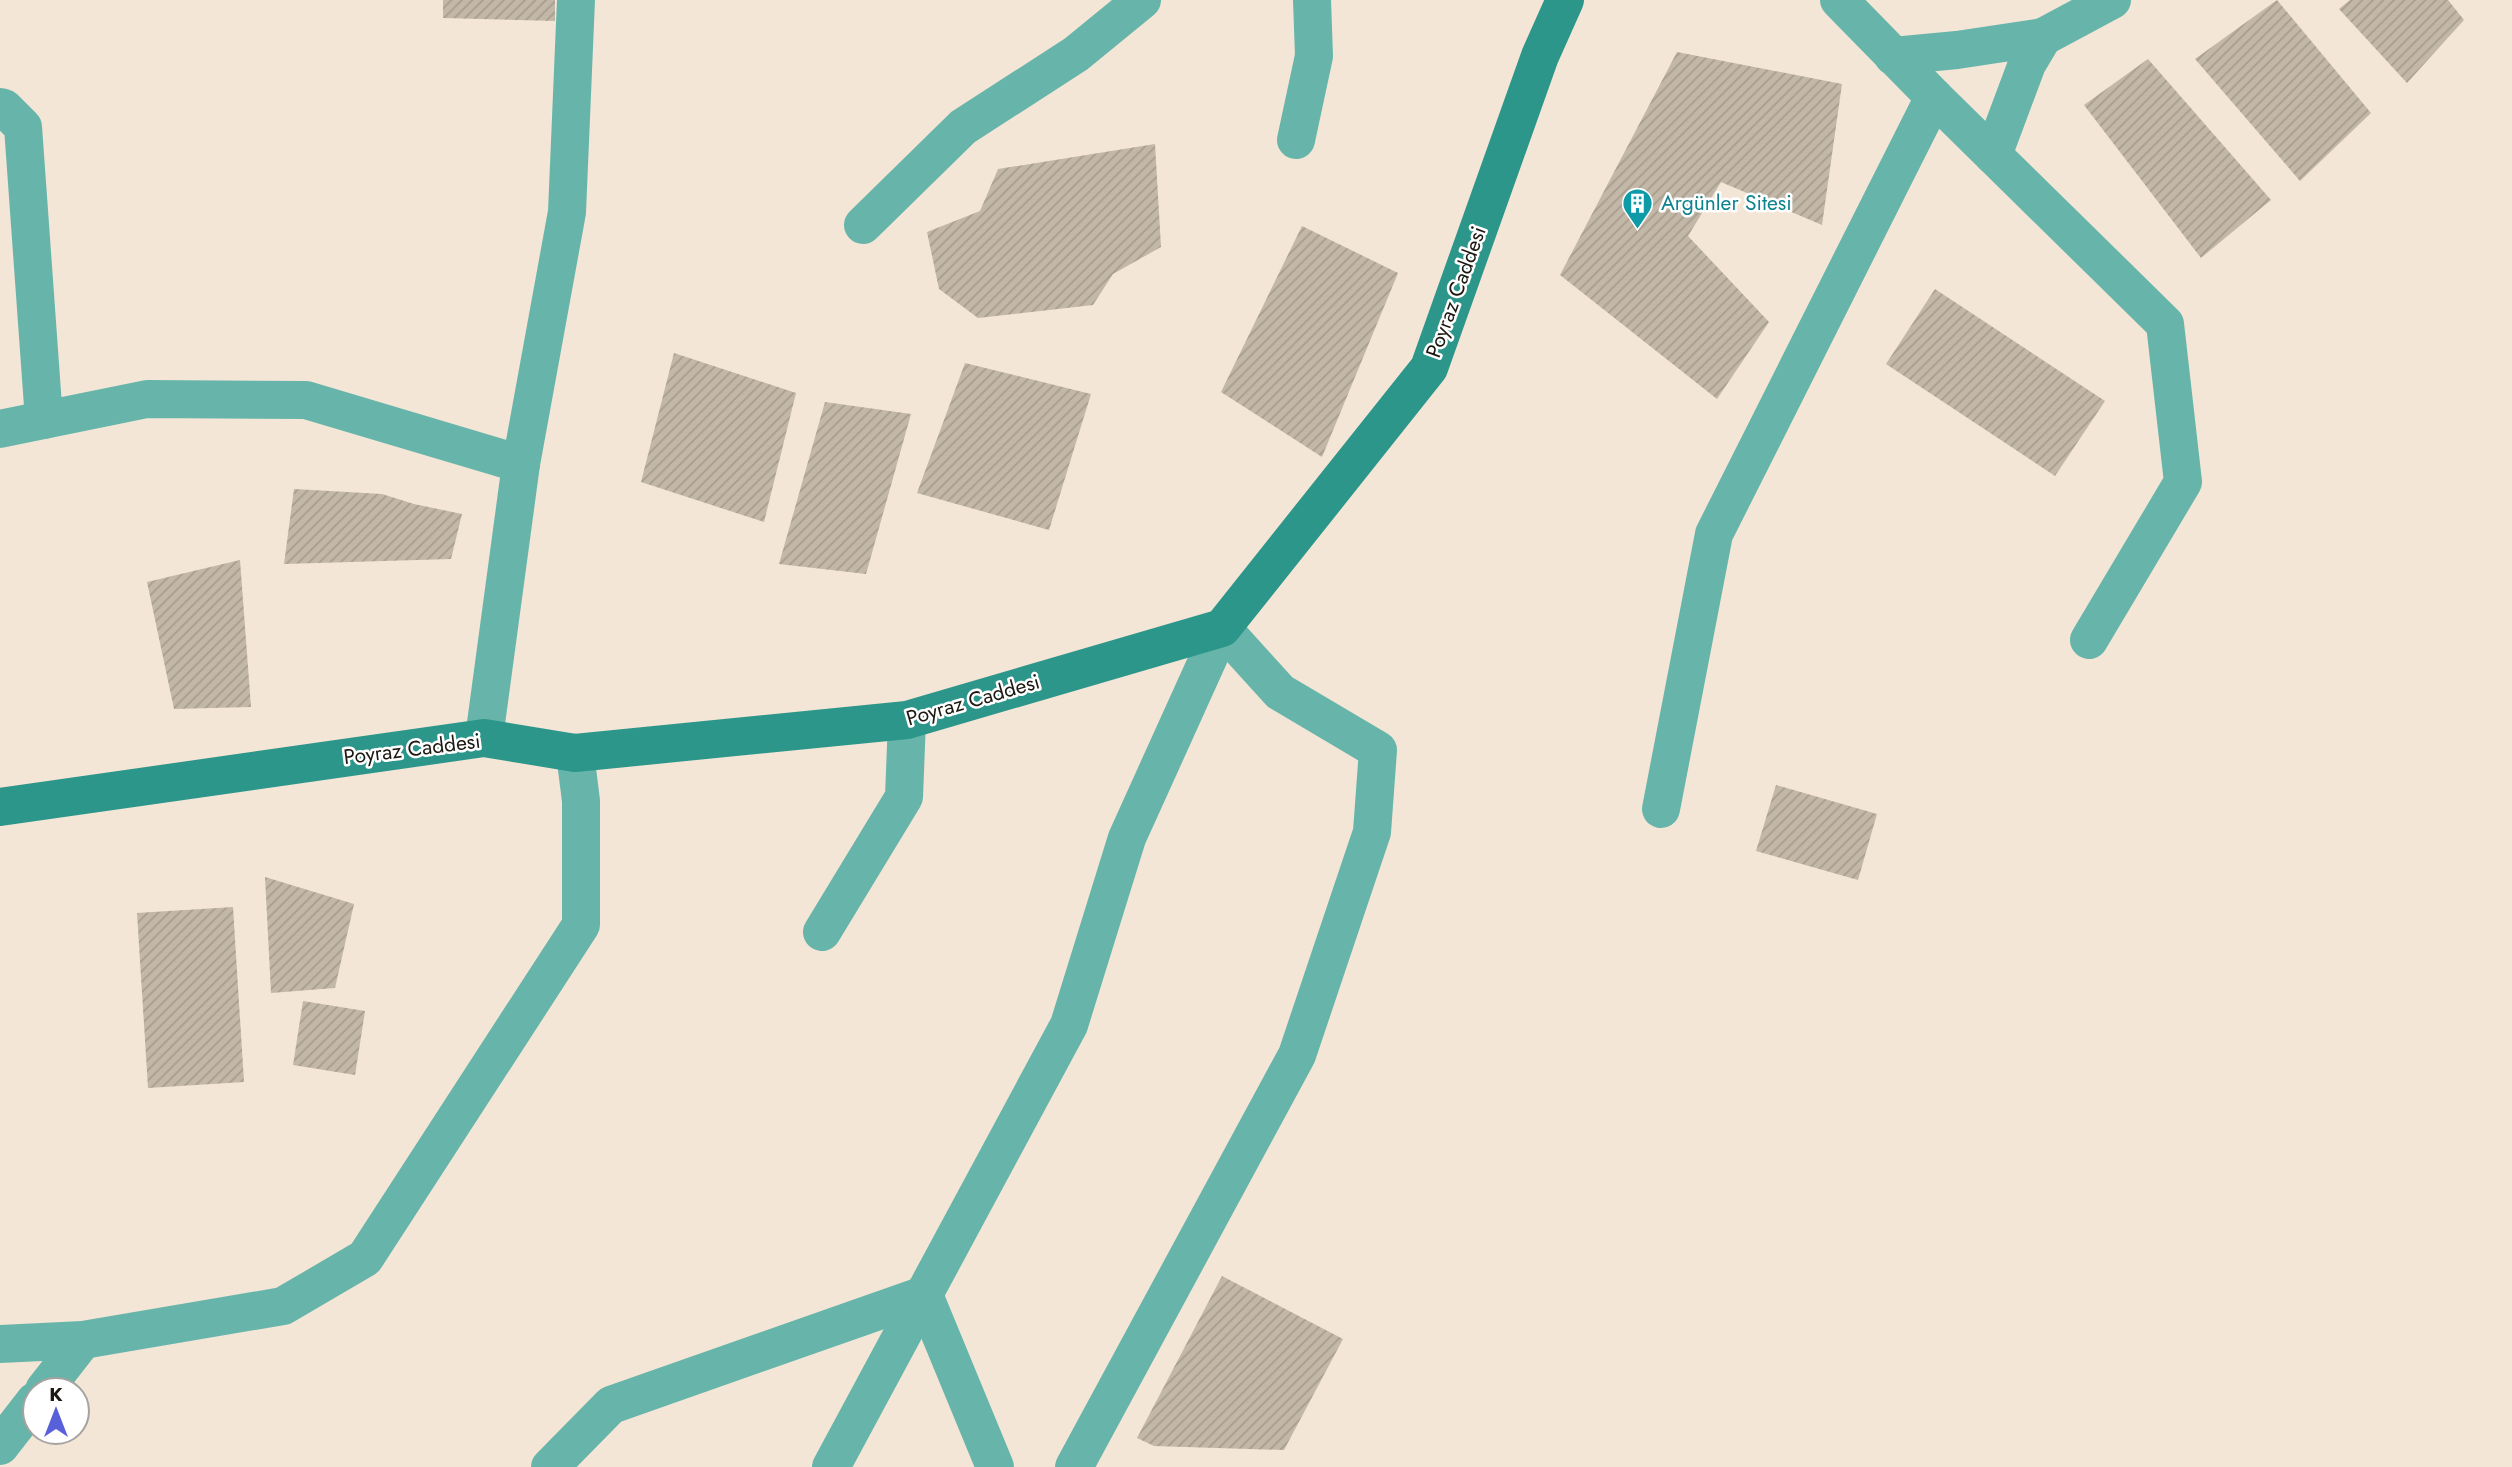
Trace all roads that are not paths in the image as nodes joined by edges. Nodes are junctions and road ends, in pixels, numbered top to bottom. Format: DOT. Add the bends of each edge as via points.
graph roads {
  1 [pos="576,0"];
  2 [pos="1142,0"];
  3 [pos="1312,0"];
  4 [pos="1564,0"];
  5 [pos="1839,0"];
  6 [pos="2112,0"];
  7 [pos="2043,37"];
  8 [pos="1893,56"];
  9 [pos="1934,97"];
  10 [pos="0,107"];
  11 [pos="1296,140"];
  12 [pos="1993,155"];
  13 [pos="863,225"];
  14 [pos="44,420"];
  15 [pos="0,429"];
  16 [pos="521,464"];
  17 [pos="1222,628"];
  18 [pos="2089,640"];
  19 [pos="907,720"];
  20 [pos="484,738"];
  21 [pos="575,753"];
  22 [pos="0,807"];
  23 [pos="1661,809"];
  24 [pos="822,932"];
  25 [pos="923,1295"];
  26 [pos="83,1340"];
  27 [pos="0,1344"];
  28 [pos="55,1376"];
  29 [pos="21,1419"];
  30 [pos="0,1446"];
  31 [pos="550,1467"];
  32 [pos="831,1467"];
  33 [pos="995,1467"];
  34 [pos="1074,1467"];
  1 -- 16 [label="street" via="567,212"];
  2 -- 13 [label="street" via="1076,54 963,127"];
  3 -- 11 [label="street" via="1314,56"];
  4 -- 17 [label="street, Poyraz Caddesi" via="1429,368"];
  5 -- 8 [label="street"];
  6 -- 7 [label="street"];
  7 -- 8 [label="street"];
  7 -- 12 [label="street" via="2027,64"];
  8 -- 9 [label="street"];
  9 -- 12 [label="street"];
  9 -- 23 [label="street" via="1714,534"];
  10 -- 14 [label="street" via="23,127"];
  12 -- 18 [label="street" via="2165,324 2183,482"];
  14 -- 15 [label="street"];
  14 -- 16 [label="street" via="147,399 306,400"];
  16 -- 20 [label="street"];
  17 -- 19 [label="street, Poyraz Caddesi"];
  17 -- 25 [label="street" via="1127,838 1069,1025"];
  17 -- 34 [label="street" via="1280,692 1378,750 1372,832 1297,1055"];
  19 -- 21 [label="street, Poyraz Caddesi"];
  19 -- 24 [label="street" via="904,797"];
  20 -- 21 [label="street, Poyraz Caddesi"];
  20 -- 22 [label="street, Poyraz Caddesi"];
  21 -- 26 [label="street" via="581,800 581,925 365,1258 283,1306"];
  25 -- 31 [label="street" via="611,1405"];
  25 -- 32 [label="street"];
  25 -- 33 [label="street"];
  26 -- 27 [label="street"];
  26 -- 28 [label="street"];
  29 -- 30 [label="street"];
}
